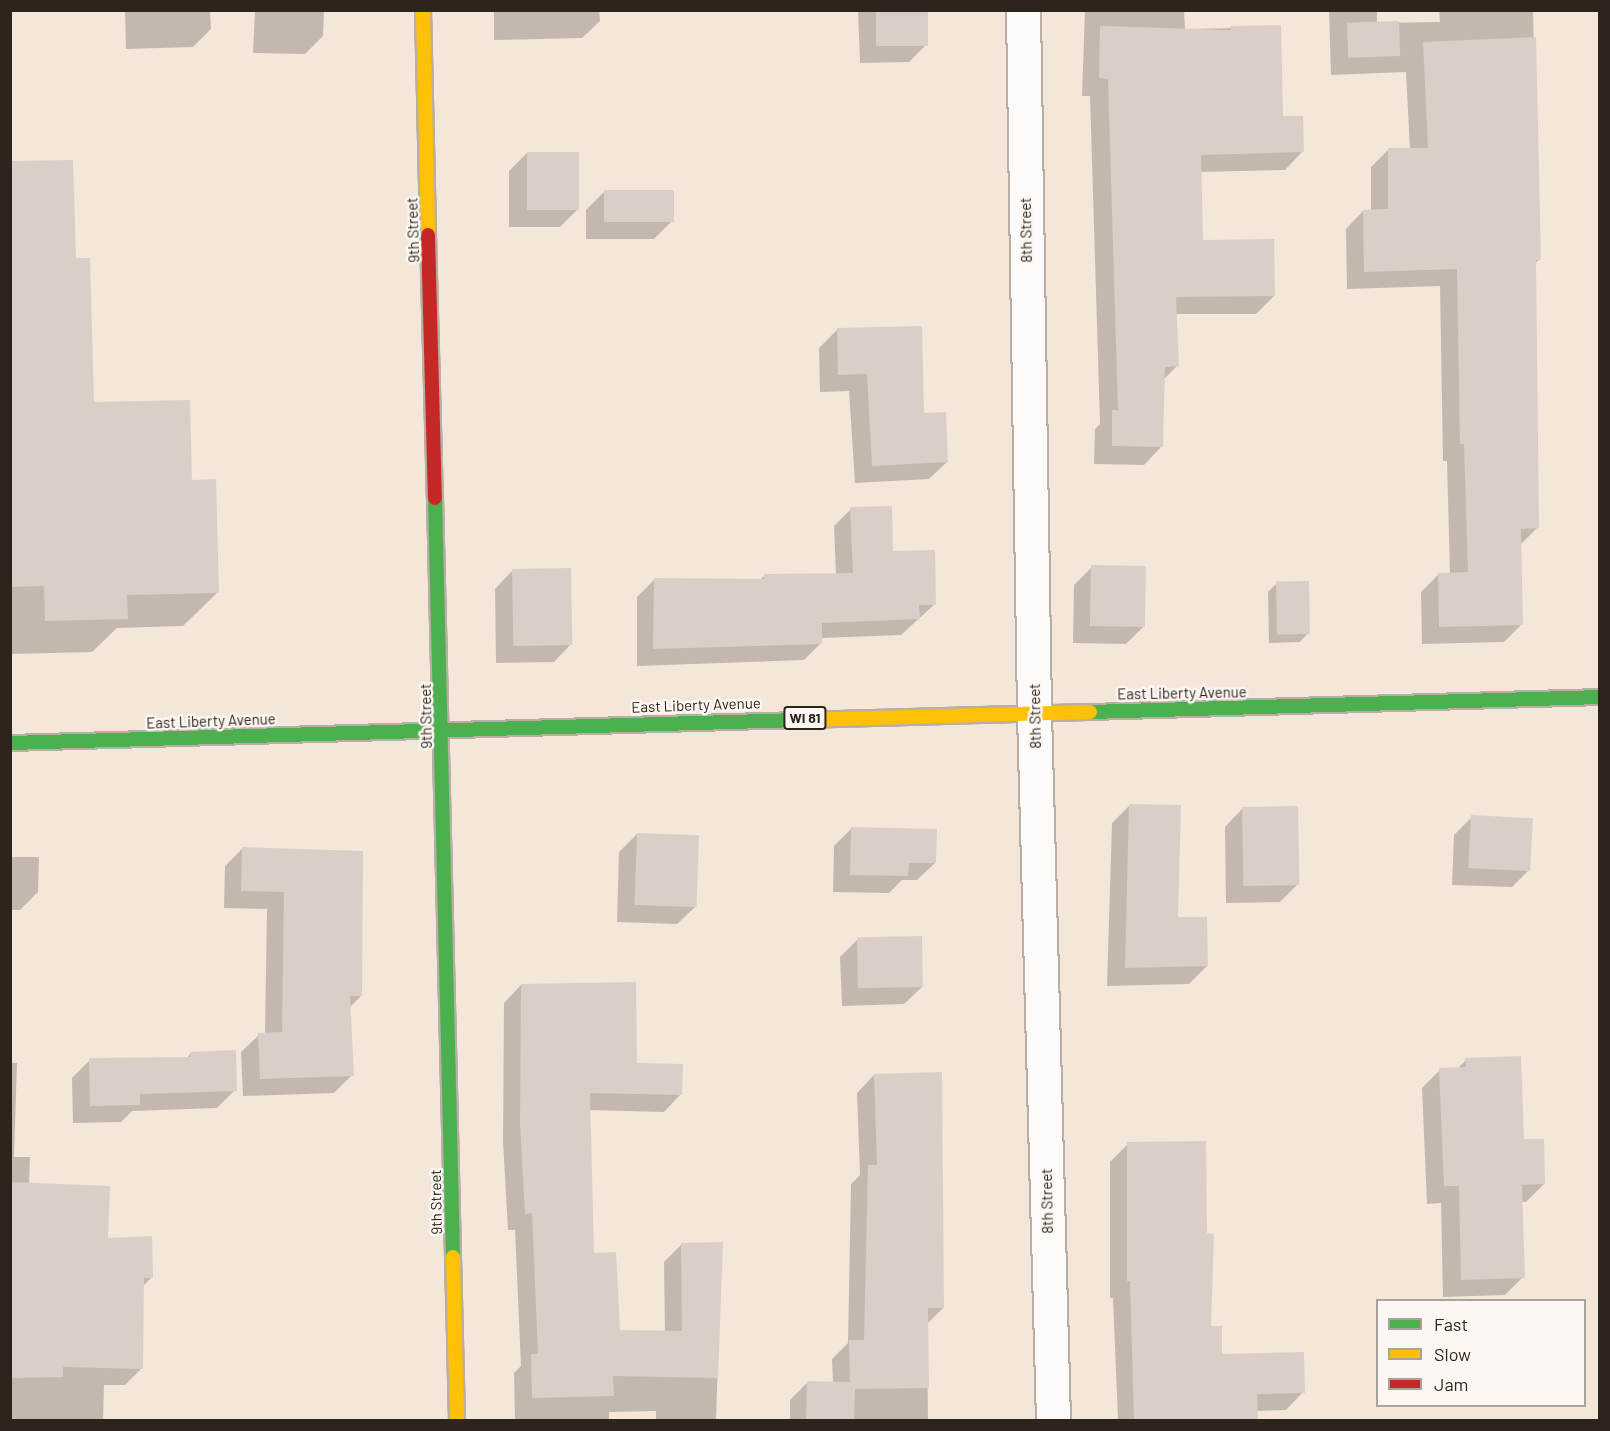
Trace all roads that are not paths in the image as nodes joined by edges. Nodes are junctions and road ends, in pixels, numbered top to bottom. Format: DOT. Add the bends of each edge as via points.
graph roads {
  1 [pos="423,10"];
  2 [pos="1023,10"];
  3 [pos="1599,697"];
  4 [pos="1034,713"];
  5 [pos="443,730"];
  6 [pos="10,742"];
  7 [pos="457,1420"];
  8 [pos="1053,1420"];
  1 -- 5 [label="main road, 9th Street"];
  2 -- 4 [label="street, 8th Street"];
  3 -- 4 [label="main road, East Liberty Avenue / WI 81"];
  4 -- 5 [label="main road, East Liberty Avenue / WI 81"];
  4 -- 8 [label="street, 8th Street"];
  5 -- 6 [label="main road, East Liberty Avenue / WI 81"];
  5 -- 7 [label="main road, 9th Street"];
}
